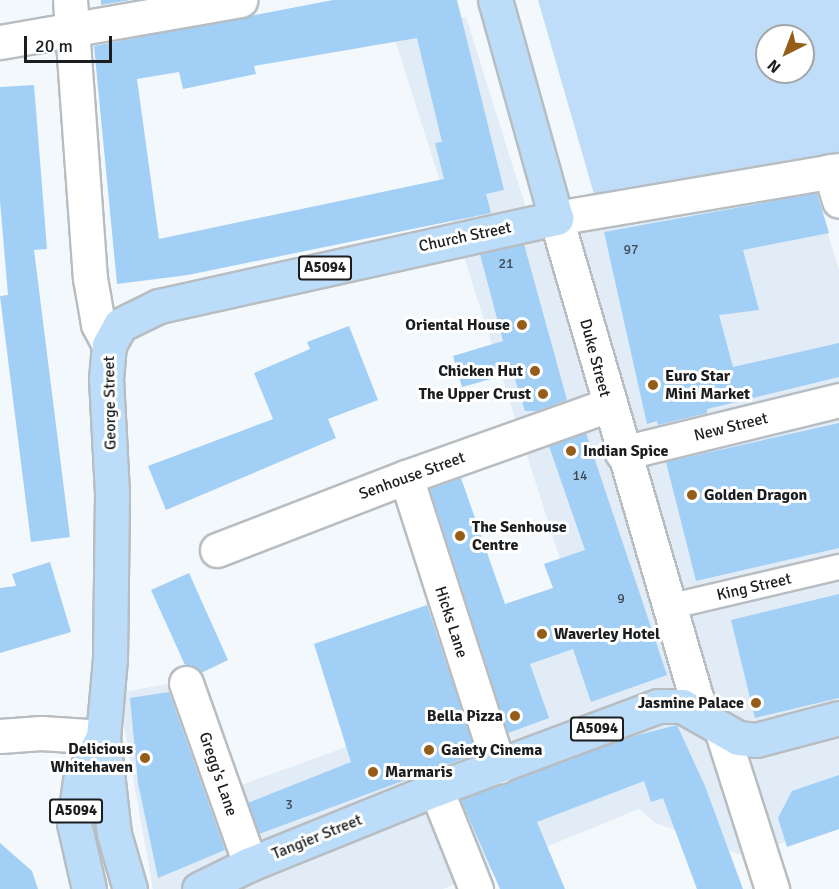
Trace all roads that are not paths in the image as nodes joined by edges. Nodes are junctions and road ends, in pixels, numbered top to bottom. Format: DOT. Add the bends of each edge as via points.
graph roads {
  1 [pos="240,0"];
  2 [pos="495,0"];
  3 [pos="71,15"];
  4 [pos="0,42"];
  5 [pos="836,181"];
  6 [pos="556,218"];
  7 [pos="109,345"];
  8 [pos="839,400"];
  9 [pos="608,405"];
  10 [pos="622,453"];
  11 [pos="406,477"];
  12 [pos="217,550"];
  13 [pos="839,567"];
  14 [pos="669,607"];
  15 [pos="186,683"];
  16 [pos="839,718"];
  17 [pos="711,722"];
  18 [pos="0,736"];
  19 [pos="103,737"];
  20 [pos="499,766"];
  21 [pos="436,789"];
  22 [pos="250,864"];
  23 [pos="89,889"];
  24 [pos="130,889"];
  25 [pos="199,889"];
  26 [pos="477,889"];
  27 [pos="772,889"];
  1 -- 3 [label="street"];
  2 -- 6 [label="main road, Duke Street"];
  3 -- 4 [label="street"];
  3 -- 7 [label="street, George Street" via="90,278 98,324"];
  5 -- 6 [label="street, Church Street"];
  6 -- 7 [label="main road, Church Street / A5094" via="159,306 120,325"];
  6 -- 9 [label="street, Duke Street"];
  7 -- 19 [label="main road, George Street / A5094" via="106,379 112,493 110,659"];
  8 -- 10 [label="street, New Street"];
  9 -- 10 [label="street, Duke Street"];
  9 -- 11 [label="street, Senhouse Street"];
  10 -- 14 [label="street, Duke Street"];
  11 -- 12 [label="street, Senhouse Street"];
  11 -- 20 [label="street, Hicks Lane"];
  13 -- 14 [label="street, King Street"];
  14 -- 17 [label="street, Duke Street"];
  15 -- 22 [label="street, Gregg's Lane"];
  16 -- 17 [label="main road, A5094" via="756,740 738,738"];
  17 -- 20 [label="main road, A5094" via="682,706 658,706"];
  17 -- 27 [label="street, Duke Street"];
  18 -- 19 [label="street"];
  19 -- 23 [label="main road, George Street / A5094" via="80,781 74,823"];
  19 -- 24 [label="main road, George Street / A5094" via="114,834"];
  20 -- 21 [label="main road, A5094"];
  21 -- 22 [label="main road, Tangier Street / A5094"];
  21 -- 26 [label="street"];
  22 -- 25 [label="main road, Tangier Street / A5094"];
}
